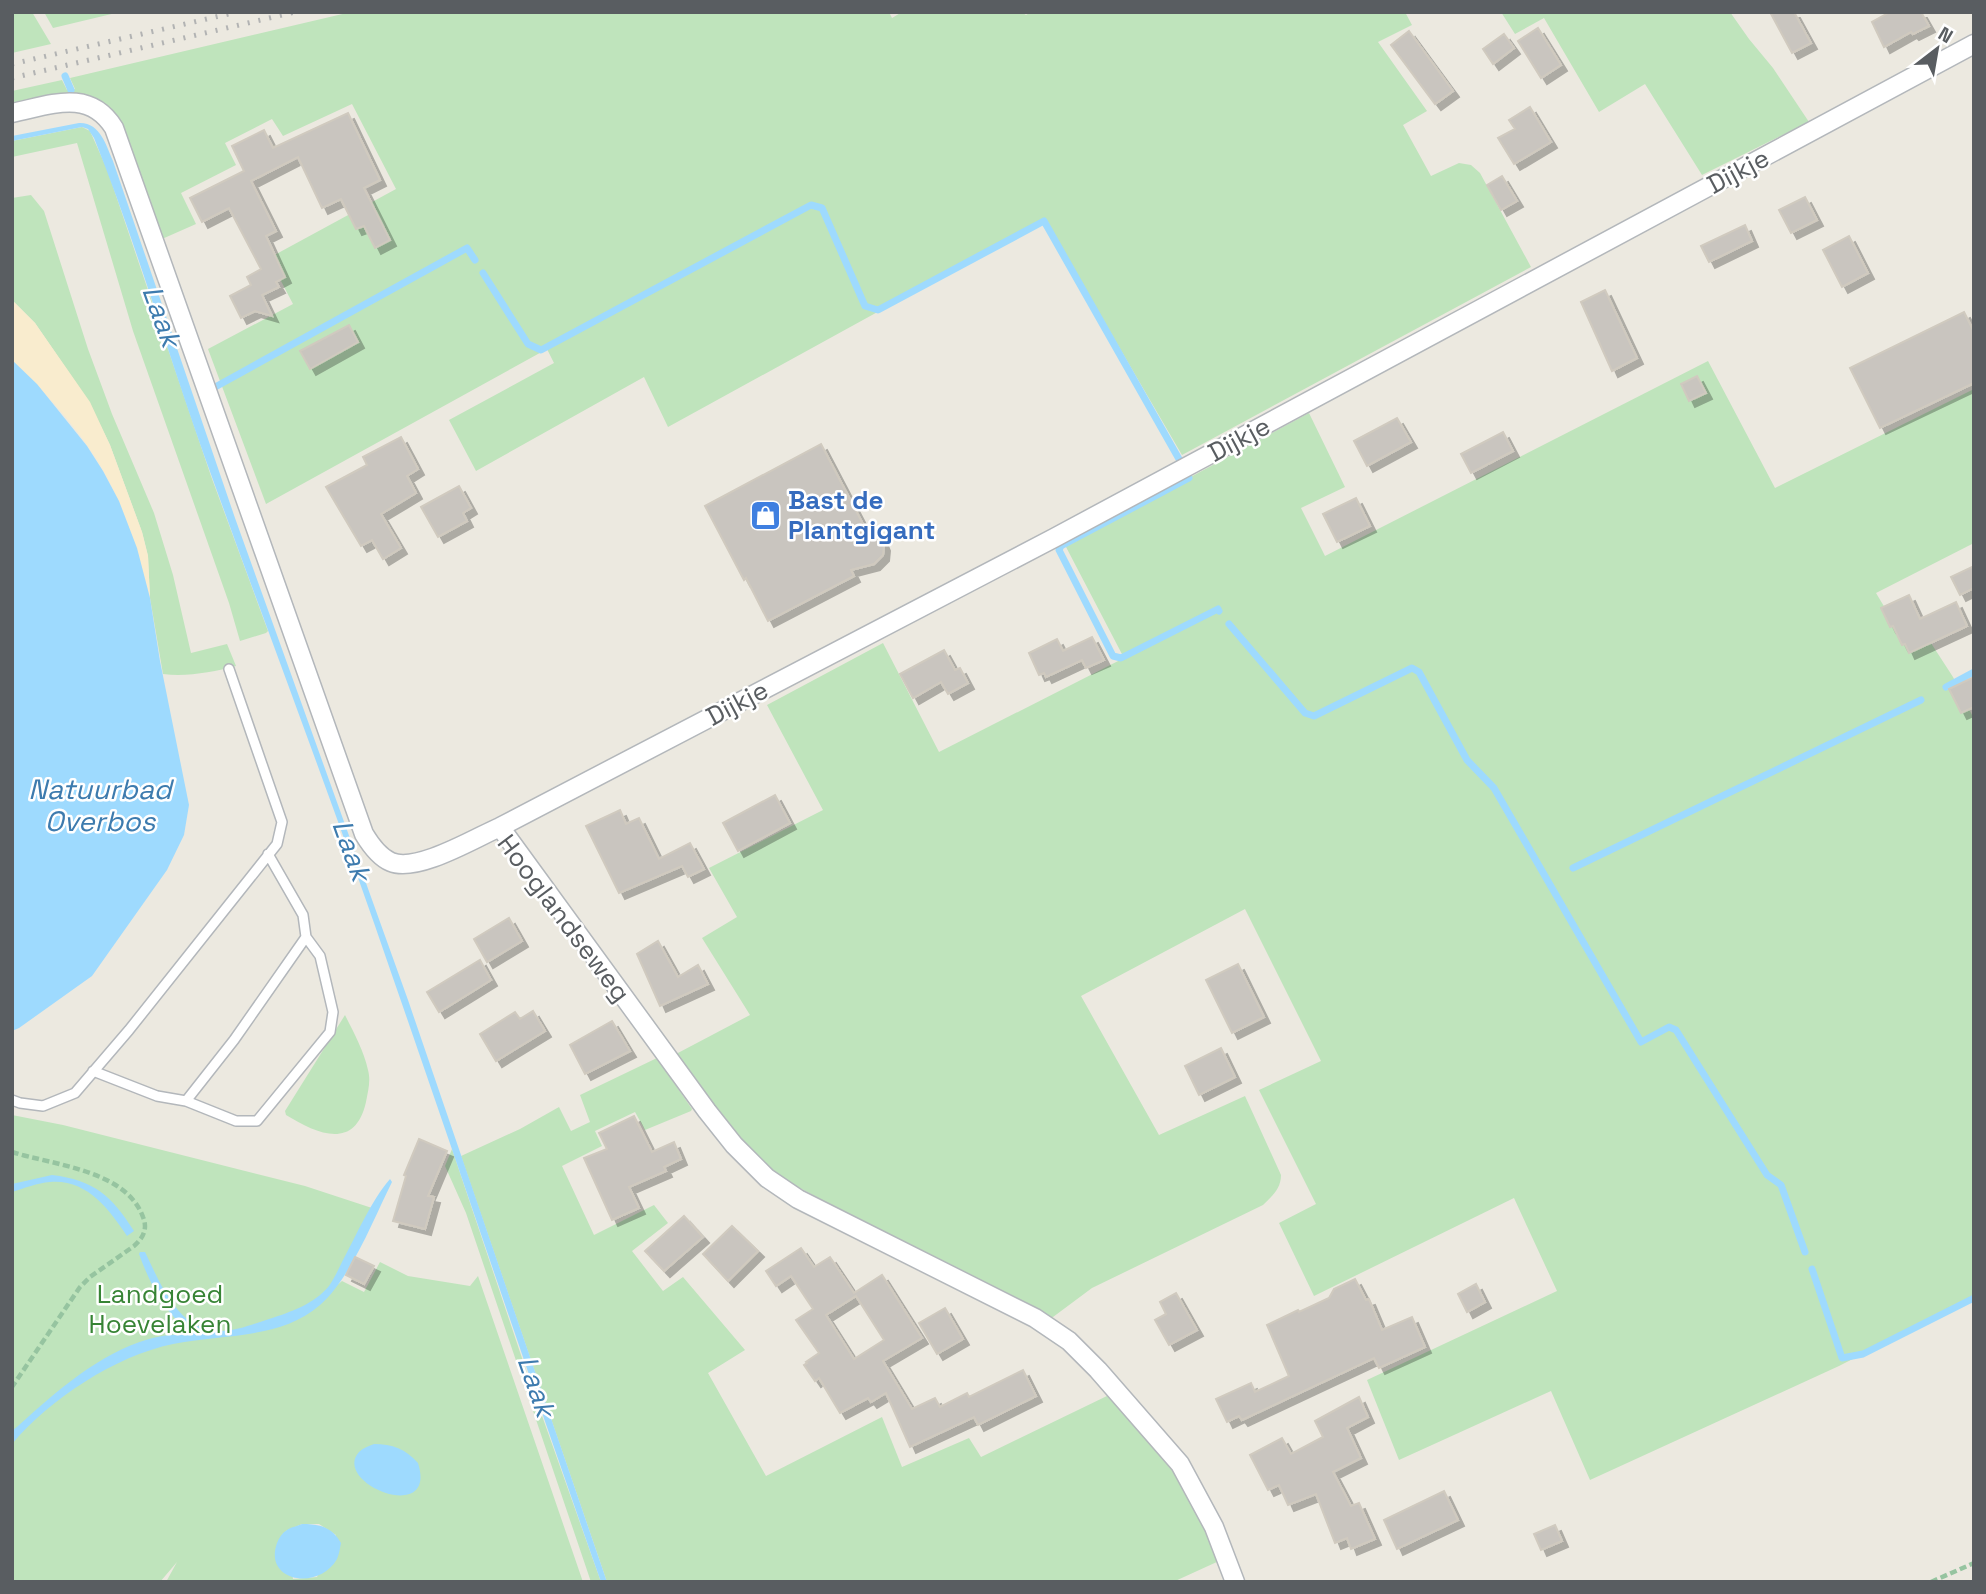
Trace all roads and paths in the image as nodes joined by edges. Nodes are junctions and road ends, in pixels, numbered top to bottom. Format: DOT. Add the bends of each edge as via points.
graph roads {
  1 [pos="1974,44"];
  2 [pos="12,113"];
  3 [pos="229,669"];
  4 [pos="500,827"];
  5 [pos="268,854"];
  6 [pos="306,937"];
  7 [pos="93,1071"];
  8 [pos="12,1100"];
  9 [pos="186,1101"];
  10 [pos="12,1152"];
  11 [pos="12,1387"];
  12 [pos="1974,1563"];
  13 [pos="1235,1582"];
  14 [pos="1931,1582"];
  1 -- 4 [label="street, Dijkje" via="1054,538"];
  2 -- 4 [label="street, Hooglandseweg" via="77,102 101,112 114,128 363,834 388,861 406,864 426,861"];
  3 -- 5 [label="lane" via="282,822 277,844"];
  4 -- 13 [label="street, Hooglandseweg" via="707,1111 751,1163 798,1199 1069,1340 1180,1464 1214,1527"];
  5 -- 6 [label="lane" via="303,915"];
  5 -- 7 [label="lane"];
  6 -- 9 [label="lane"];
  6 -- 9 [label="lane" via="320,956 333,1012 330,1032 257,1121 236,1121"];
  7 -- 8 [label="lane" via="75,1093 43,1106"];
  7 -- 9 [label="lane" via="157,1096"];
  10 -- 11 [label="path" via="89,1172 135,1202 145,1221 141,1240 80,1287"];
  12 -- 14 [label="path"];
}
